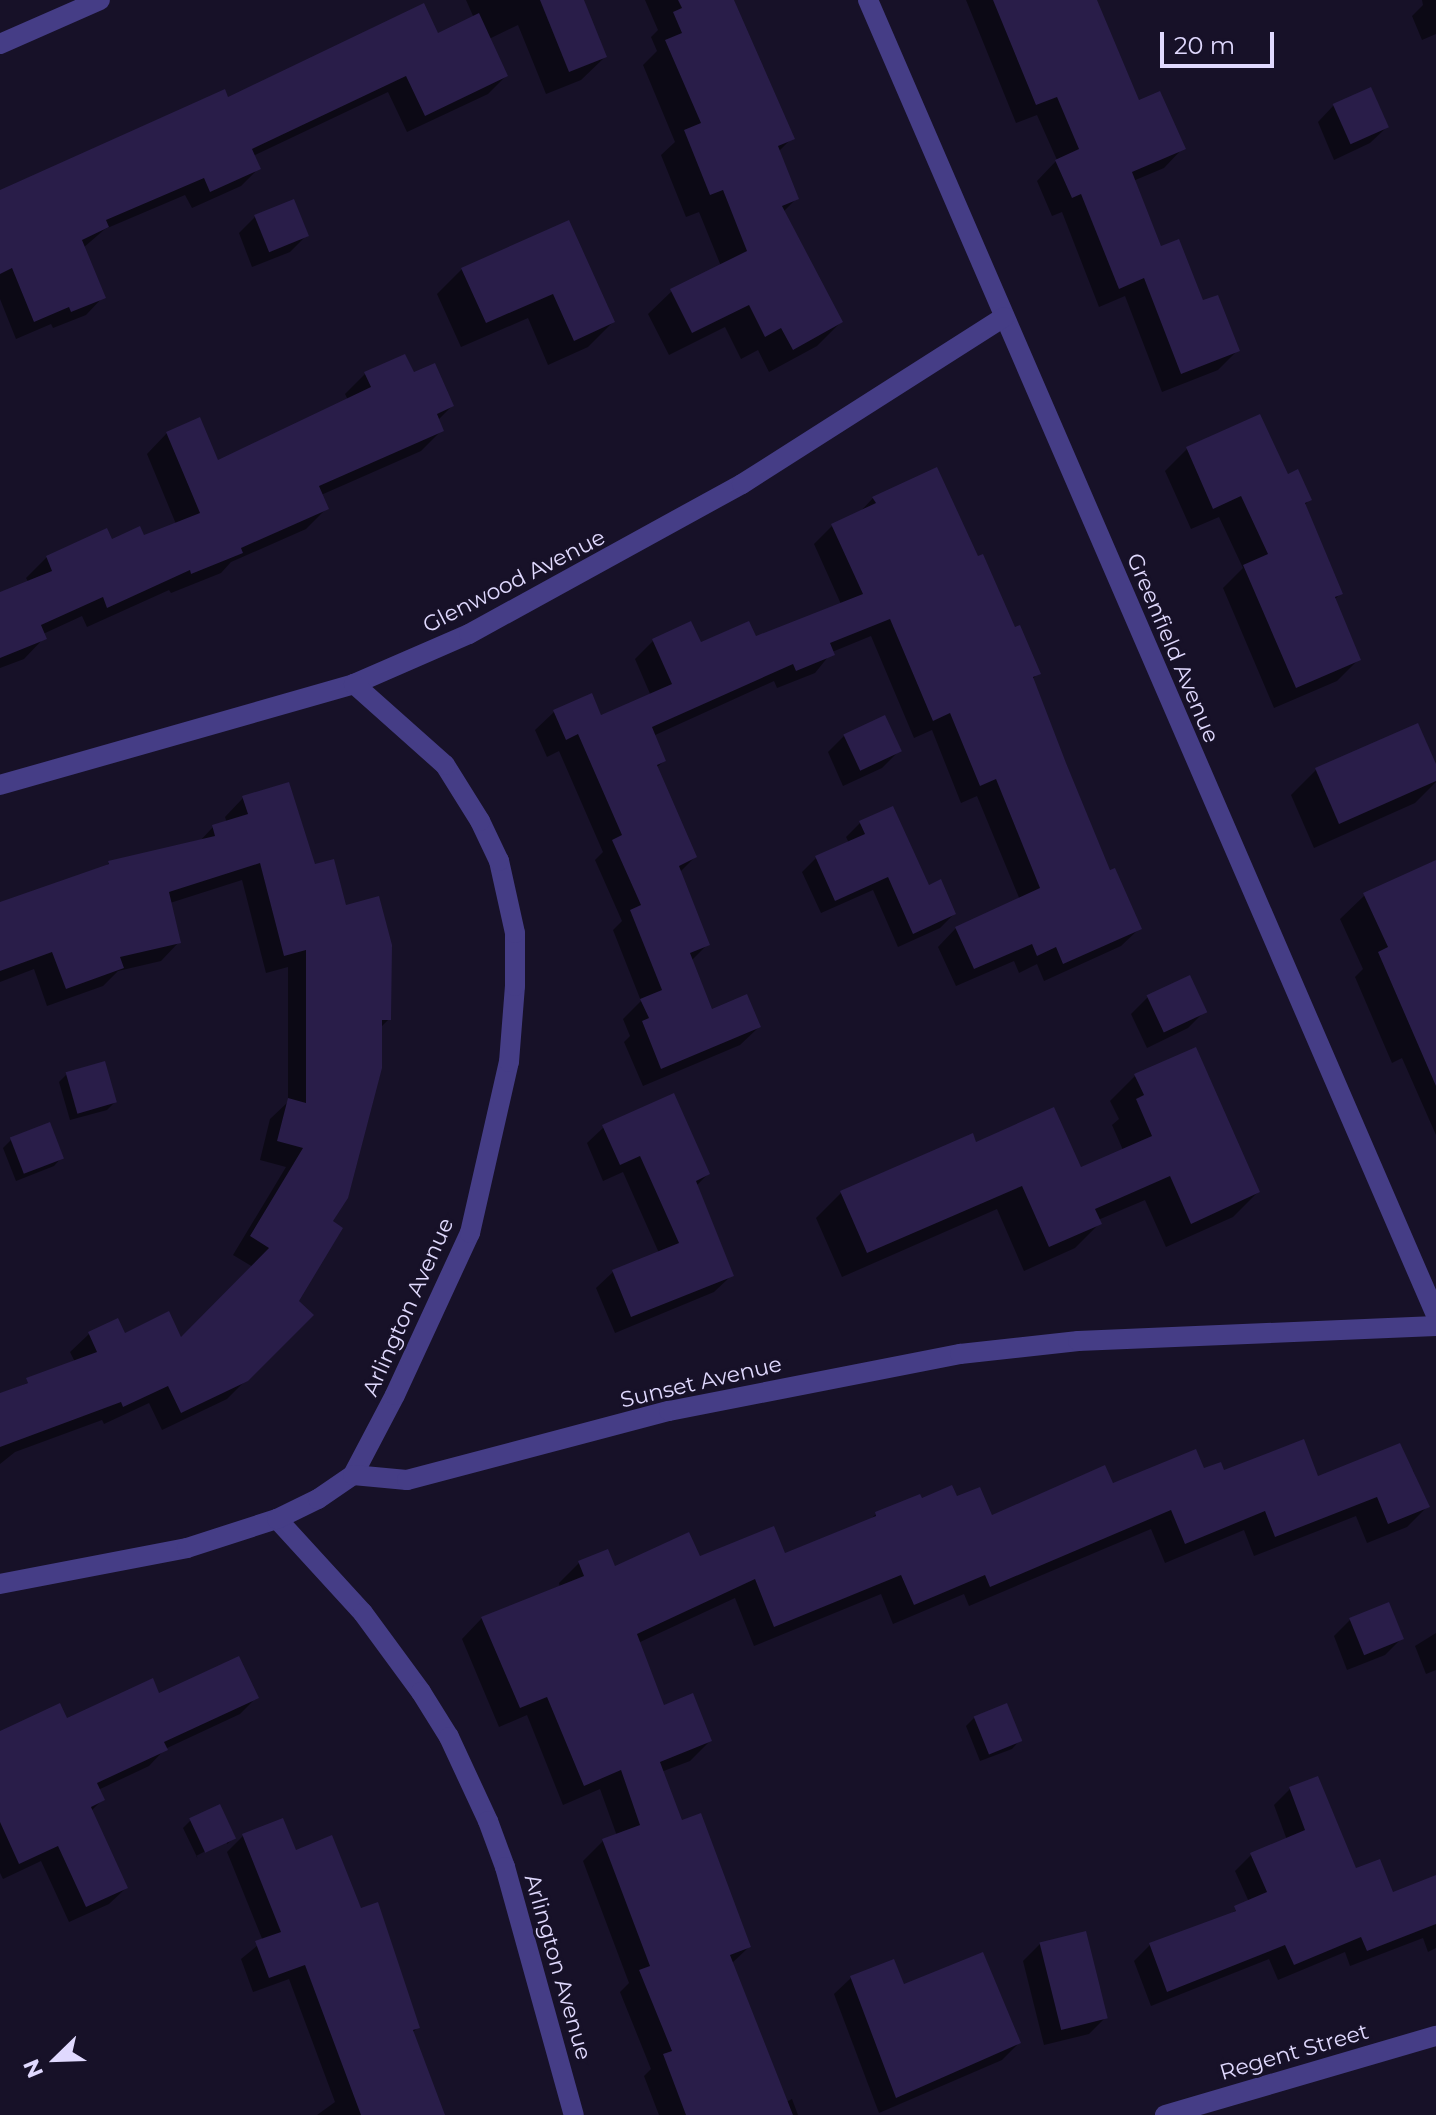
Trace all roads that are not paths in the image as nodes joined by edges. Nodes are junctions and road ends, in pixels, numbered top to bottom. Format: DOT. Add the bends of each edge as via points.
graph roads {
  1 [pos="100,0"];
  2 [pos="868,0"];
  3 [pos="0,44"];
  4 [pos="1004,317"];
  5 [pos="354,684"];
  6 [pos="0,785"];
  7 [pos="1436,1315"];
  8 [pos="1436,1326"];
  9 [pos="353,1475"];
  10 [pos="277,1519"];
  11 [pos="0,1584"];
  12 [pos="1436,2036"];
  13 [pos="574,2115"];
  14 [pos="1165,2115"];
  1 -- 3 [label="street"];
  2 -- 4 [label="street, Greenfield Avenue"];
  4 -- 5 [label="street, Glenwood Avenue" via="681,519 469,634"];
  4 -- 7 [label="street, Greenfield Avenue"];
  5 -- 6 [label="street, Glenwood Avenue"];
  5 -- 9 [label="street, Arlington Avenue" via="445,765 480,821 499,861 515,933 515,986 509,1062 470,1233"];
  8 -- 9 [label="street, Sunset Avenue" via="1078,1341 960,1354 669,1411 407,1480"];
  9 -- 10 [label="street"];
  10 -- 11 [label="street" via="187,1548"];
  10 -- 13 [label="street, Arlington Avenue" via="363,1613 449,1737 505,1867"];
  12 -- 14 [label="street, Regent Street"];
}
